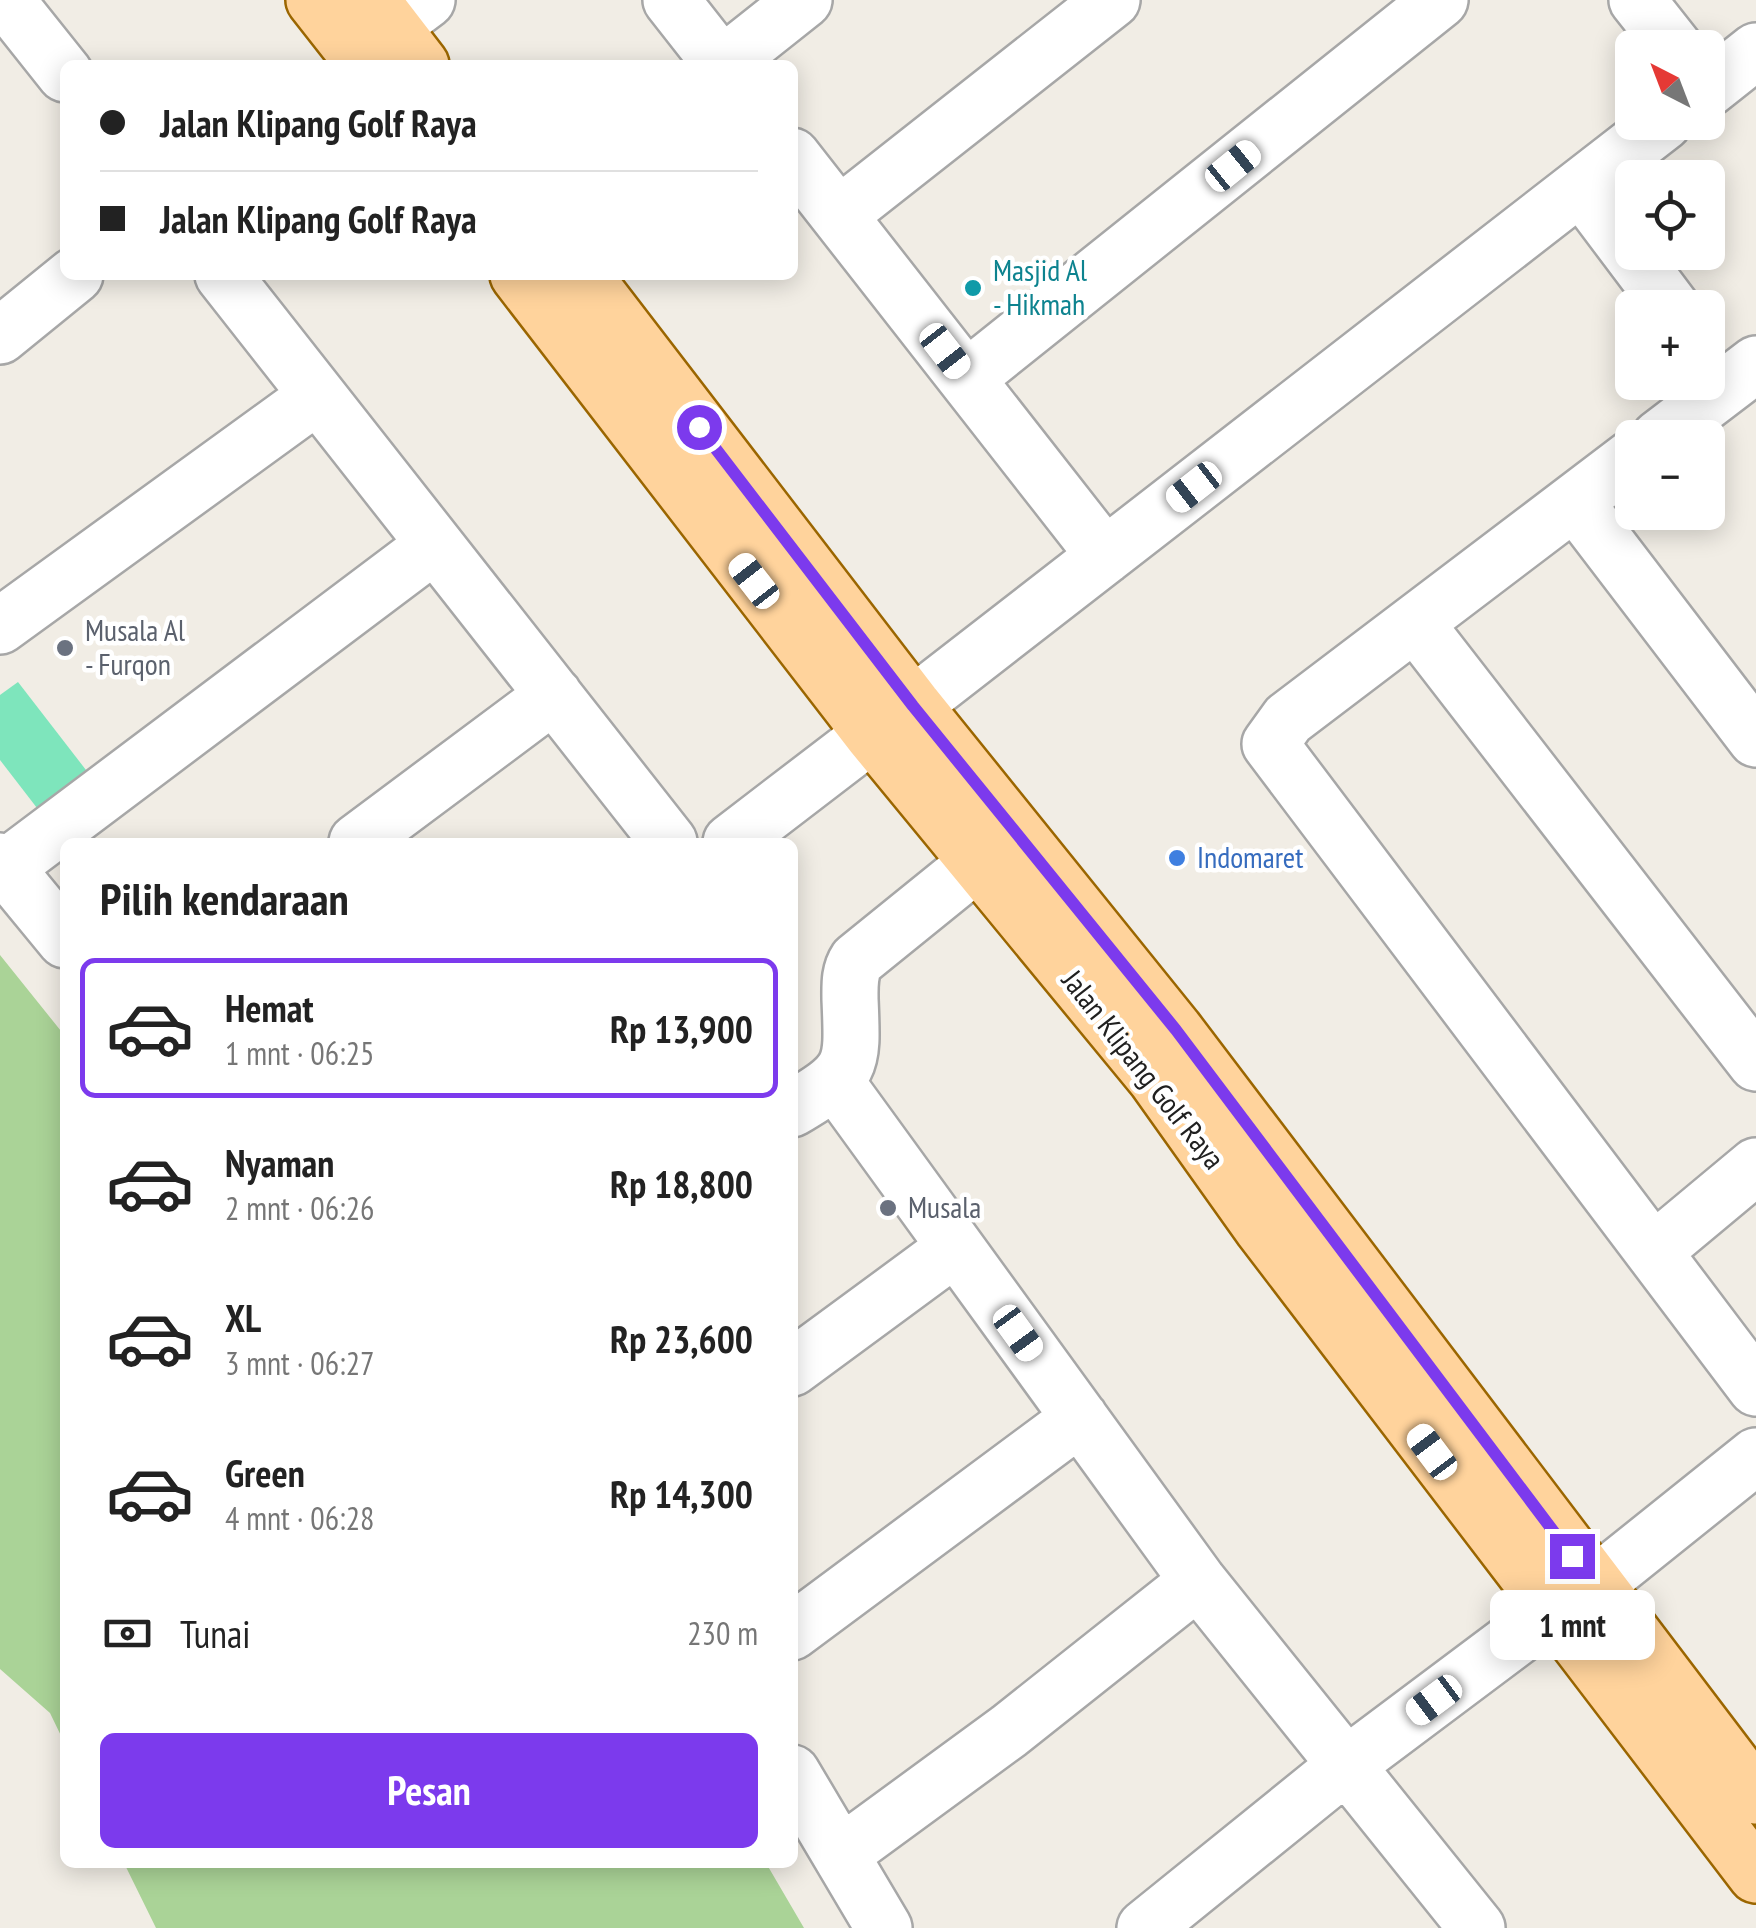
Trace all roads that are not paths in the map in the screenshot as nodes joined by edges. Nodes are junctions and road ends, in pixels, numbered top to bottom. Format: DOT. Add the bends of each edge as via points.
graph roads {
  1 [pos="6,0"];
  2 [pos="314,0"];
  3 [pos="671,0"];
  4 [pos="804,0"];
  5 [pos="1112,0"];
  6 [pos="1440,0"];
  7 [pos="1637,0"];
  8 [pos="1660,30"];
  9 [pos="382,40"];
  10 [pos="1756,51"];
  11 [pos="718,60"];
  12 [pos="728,60"];
  13 [pos="60,68"];
  14 [pos="1725,76"];
  15 [pos="1641,140"];
  16 [pos="798,164"];
  17 [pos="1580,188"];
  18 [pos="839,215"];
  19 [pos="67,280"];
  20 [pos="228,280"];
  21 [pos="522,280"];
  22 [pos="586,280"];
  23 [pos="1658,290"];
  24 [pos="4,323"];
  25 [pos="966,378"];
  26 [pos="1737,380"];
  27 [pos="317,396"];
  28 [pos="1683,420"];
  29 [pos="1615,471"];
  30 [pos="1575,502"];
  31 [pos="433,546"];
  32 [pos="1105,556"];
  33 [pos="1416,624"];
  34 [pos="0,626"];
  35 [pos="554,695"];
  36 [pos="893,720"];
  37 [pos="1756,739"];
  38 [pos="362,838"];
  39 [pos="665,838"];
  40 [pos="736,838"];
  41 [pos="978,862"];
  42 [pos="2,865"];
  43 [pos="1035,894"];
  44 [pos="60,934"];
  45 [pos="1756,1063"];
  46 [pos="814,1095"];
  47 [pos="1756,1166"];
  48 [pos="956,1248"];
  49 [pos="1654,1251"];
  50 [pos="798,1364"];
  51 [pos="1756,1388"];
  52 [pos="1080,1418"];
  53 [pos="1756,1456"];
  54 [pos="1198,1581"];
  55 [pos="1573,1598"];
  56 [pos="798,1628"];
  57 [pos="1344,1767"];
  58 [pos="798,1783"];
  59 [pos="1728,1785"];
  60 [pos="841,1854"];
  61 [pos="1756,1875"];
  62 [pos="884,1928"];
  63 [pos="1145,1928"];
  64 [pos="1477,1928"];
  1 -- 13 [label="street"];
  2 -- 9 [label="main road"];
  3 -- 11 [label="street"];
  4 -- 12 [label="street"];
  5 -- 18 [label="street"];
  6 -- 25 [label="street"];
  7 -- 8 [label="street"];
  10 -- 14 [label="street"];
  15 -- 17 [label="street"];
  16 -- 18 [label="street"];
  17 -- 23 [label="street"];
  17 -- 32 [label="street"];
  18 -- 25 [label="street"];
  19 -- 24 [label="street"];
  20 -- 27 [label="street"];
  21 -- 36 [label="main road, Jalan Klipang Golf Raya"];
  22 -- 36 [label="main road, Jalan Klipang Golf Raya"];
  25 -- 32 [label="street"];
  26 -- 28 [label="street"];
  27 -- 31 [label="street"];
  27 -- 34 [label="street"];
  29 -- 30 [label="street"];
  30 -- 33 [label="street"];
  30 -- 37 [label="street"];
  31 -- 35 [label="street"];
  31 -- 42 [label="street"];
  32 -- 36 [label="street"];
  33 -- 45 [label="street"];
  33 -- 49 [label="street" via="1288,719 1270,749"];
  35 -- 38 [label="street"];
  35 -- 39 [label="street"];
  36 -- 40 [label="street"];
  36 -- 41 [label="main road, Jalan Klipang Golf Raya"];
  36 -- 43 [label="main road, Jalan Klipang Golf Raya"];
  41 -- 43 [label="main road, Jalan Klipang Golf Raya"];
  41 -- 46 [label="street" via="857,960 850,977 852,1057"];
  42 -- 44 [label="street"];
  43 -- 55 [label="main road, Jalan Klipang Golf Raya" via="1176,1030"];
  46 -- 48 [label="street"];
  47 -- 49 [label="street"];
  48 -- 50 [label="street"];
  48 -- 52 [label="street"];
  49 -- 51 [label="street"];
  52 -- 54 [label="street"];
  52 -- 56 [label="street"];
  53 -- 55 [label="street"];
  54 -- 57 [label="street"];
  54 -- 60 [label="street"];
  55 -- 57 [label="street"];
  55 -- 59 [label="main road, Jalan Klipang Golf Raya"];
  57 -- 63 [label="street"];
  57 -- 64 [label="street"];
  58 -- 60 [label="street"];
  59 -- 61 [label="main road, Jalan Klipang Golf Raya"];
  60 -- 62 [label="street"];
}
